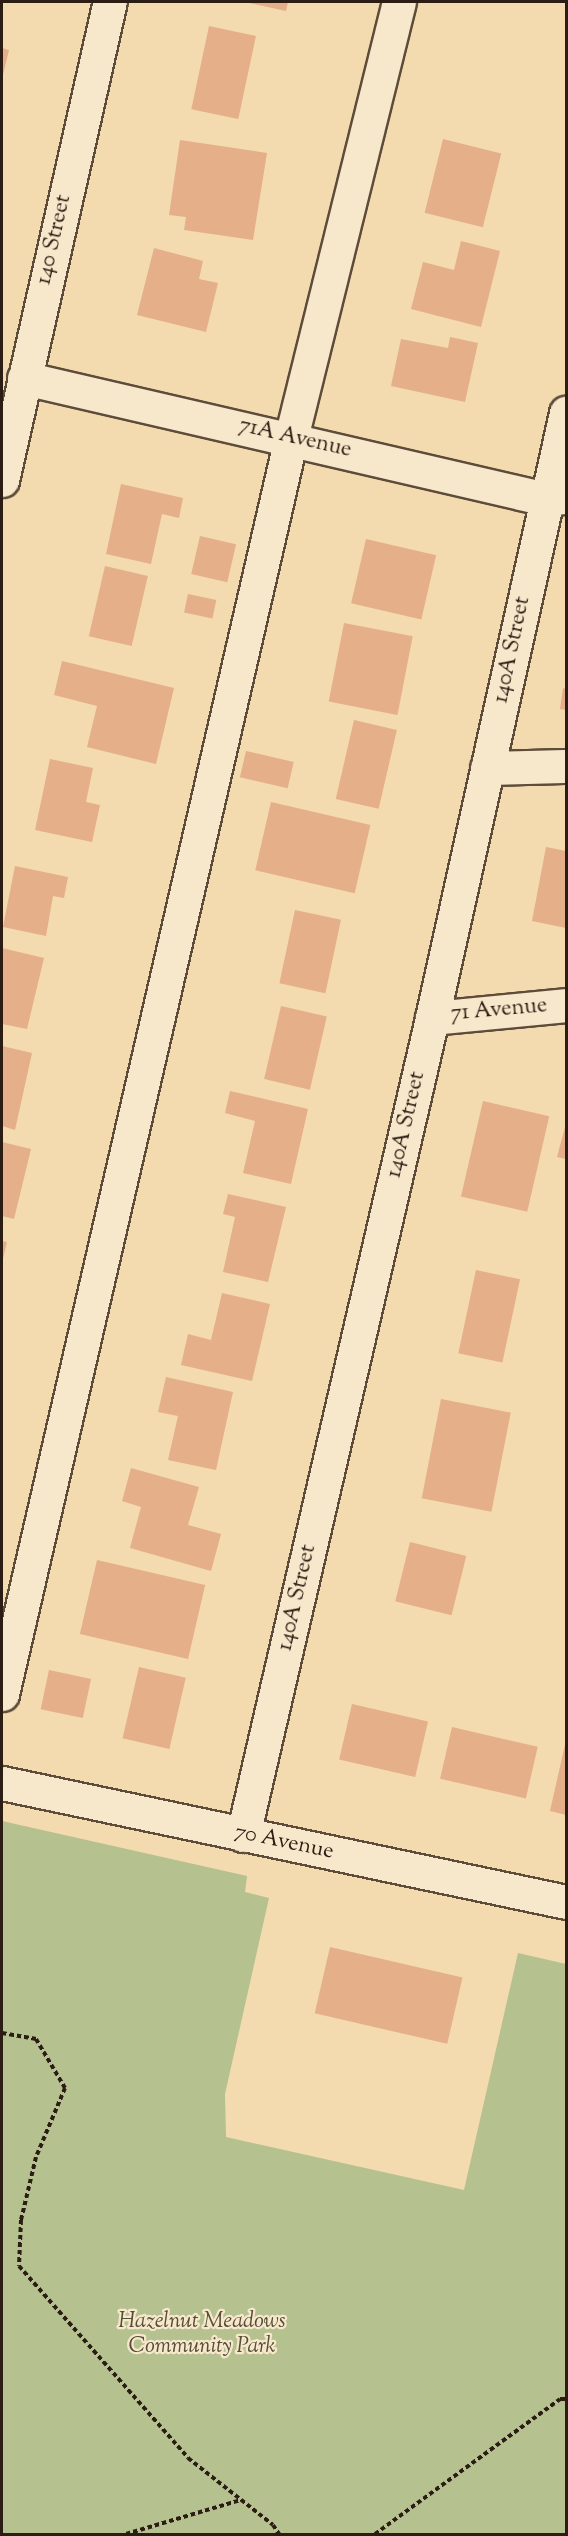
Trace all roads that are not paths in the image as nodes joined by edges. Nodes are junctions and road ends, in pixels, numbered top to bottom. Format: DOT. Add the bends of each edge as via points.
graph roads {
  1 [pos="110,2"];
  2 [pos="399,2"];
  3 [pos="24,378"];
  4 [pos="567,413"];
  5 [pos="291,438"];
  6 [pos="2,480"];
  7 [pos="556,498"];
  8 [pos="567,766"];
  9 [pos="487,768"];
  10 [pos="567,1005"];
  11 [pos="432,1018"];
  12 [pos="2,1694"];
  13 [pos="2,1783"];
  14 [pos="243,1835"];
  15 [pos="567,1902"];
  1 -- 3 [label="street, 140 Street"];
  2 -- 5 [label="street"];
  3 -- 5 [label="street, 71A Avenue"];
  3 -- 6 [label="street, 140 Street"];
  4 -- 7 [label="street, 140A Street"];
  5 -- 7 [label="street, 71A Avenue"];
  5 -- 12 [label="street"];
  7 -- 9 [label="street, 140A Street"];
  8 -- 9 [label="street"];
  9 -- 11 [label="street, 140A Street"];
  10 -- 11 [label="street, 71 Avenue"];
  11 -- 14 [label="street, 140A Street"];
  13 -- 14 [label="street, 70 Avenue"];
  14 -- 15 [label="street, 70 Avenue"];
}
